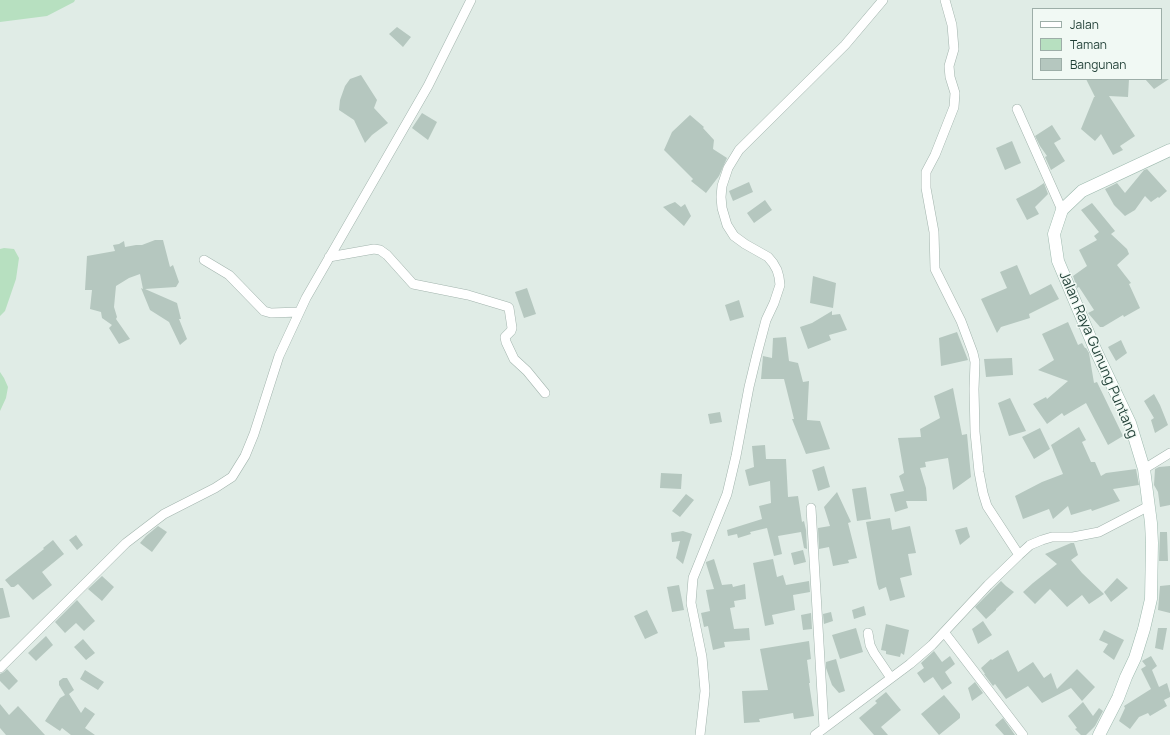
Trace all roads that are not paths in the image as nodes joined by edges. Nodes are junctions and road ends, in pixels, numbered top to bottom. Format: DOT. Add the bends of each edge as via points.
graph roads {
  1 [pos="470,0"];
  2 [pos="883,0"];
  3 [pos="945,0"];
  4 [pos="1017,109"];
  5 [pos="1170,150"];
  6 [pos="1062,210"];
  7 [pos="329,257"];
  8 [pos="204,260"];
  9 [pos="300,312"];
  10 [pos="545,393"];
  11 [pos="1170,453"];
  12 [pos="1144,469"];
  13 [pos="1149,506"];
  14 [pos="811,508"];
  15 [pos="1019,555"];
  16 [pos="944,632"];
  17 [pos="868,633"];
  18 [pos="0,668"];
  19 [pos="891,678"];
  20 [pos="824,728"];
  21 [pos="700,735"];
  22 [pos="815,735"];
  23 [pos="1023,735"];
  24 [pos="1099,735"];
  1 -- 7 [label="street" via="428,86"];
  2 -- 21 [label="street" via="845,44 739,150 728,168 722,186 722,208 727,226 744,244 768,257 777,270 780,285 766,320 759,347 727,494 693,578 691,603 702,657 705,691"];
  3 -- 15 [label="street" via="952,25 954,49 949,66 955,93 954,107 926,172 926,188 934,232 935,269 961,322 975,362 976,432 982,493 987,506"];
  4 -- 6 [label="street"];
  5 -- 6 [label="street, Jalan Raya Gunung Puntang" via="1082,191"];
  6 -- 12 [label="street, Jalan Raya Gunung Puntang" via="1054,234 1058,261 1130,423"];
  7 -- 9 [label="street"];
  7 -- 10 [label="street" via="380,250 413,284 468,295 508,307 512,328 505,337 506,342 516,362 528,371"];
  8 -- 9 [label="street" via="229,275 264,311"];
  9 -- 18 [label="street" via="279,356 245,456 232,477 164,514 126,542"];
  11 -- 12 [label="street"];
  12 -- 13 [label="street, Jalan Raya Gunung Puntang"];
  13 -- 15 [label="street" via="1098,532 1073,537 1052,537 1030,545"];
  13 -- 24 [label="street, Jalan Raya Gunung Puntang" via="1152,543 1151,599 1135,658"];
  14 -- 20 [label="street"];
  15 -- 16 [label="street"];
  16 -- 19 [label="street"];
  16 -- 23 [label="street"];
  17 -- 19 [label="street" via="874,653"];
  19 -- 20 [label="street"];
  20 -- 22 [label="street"];
}
